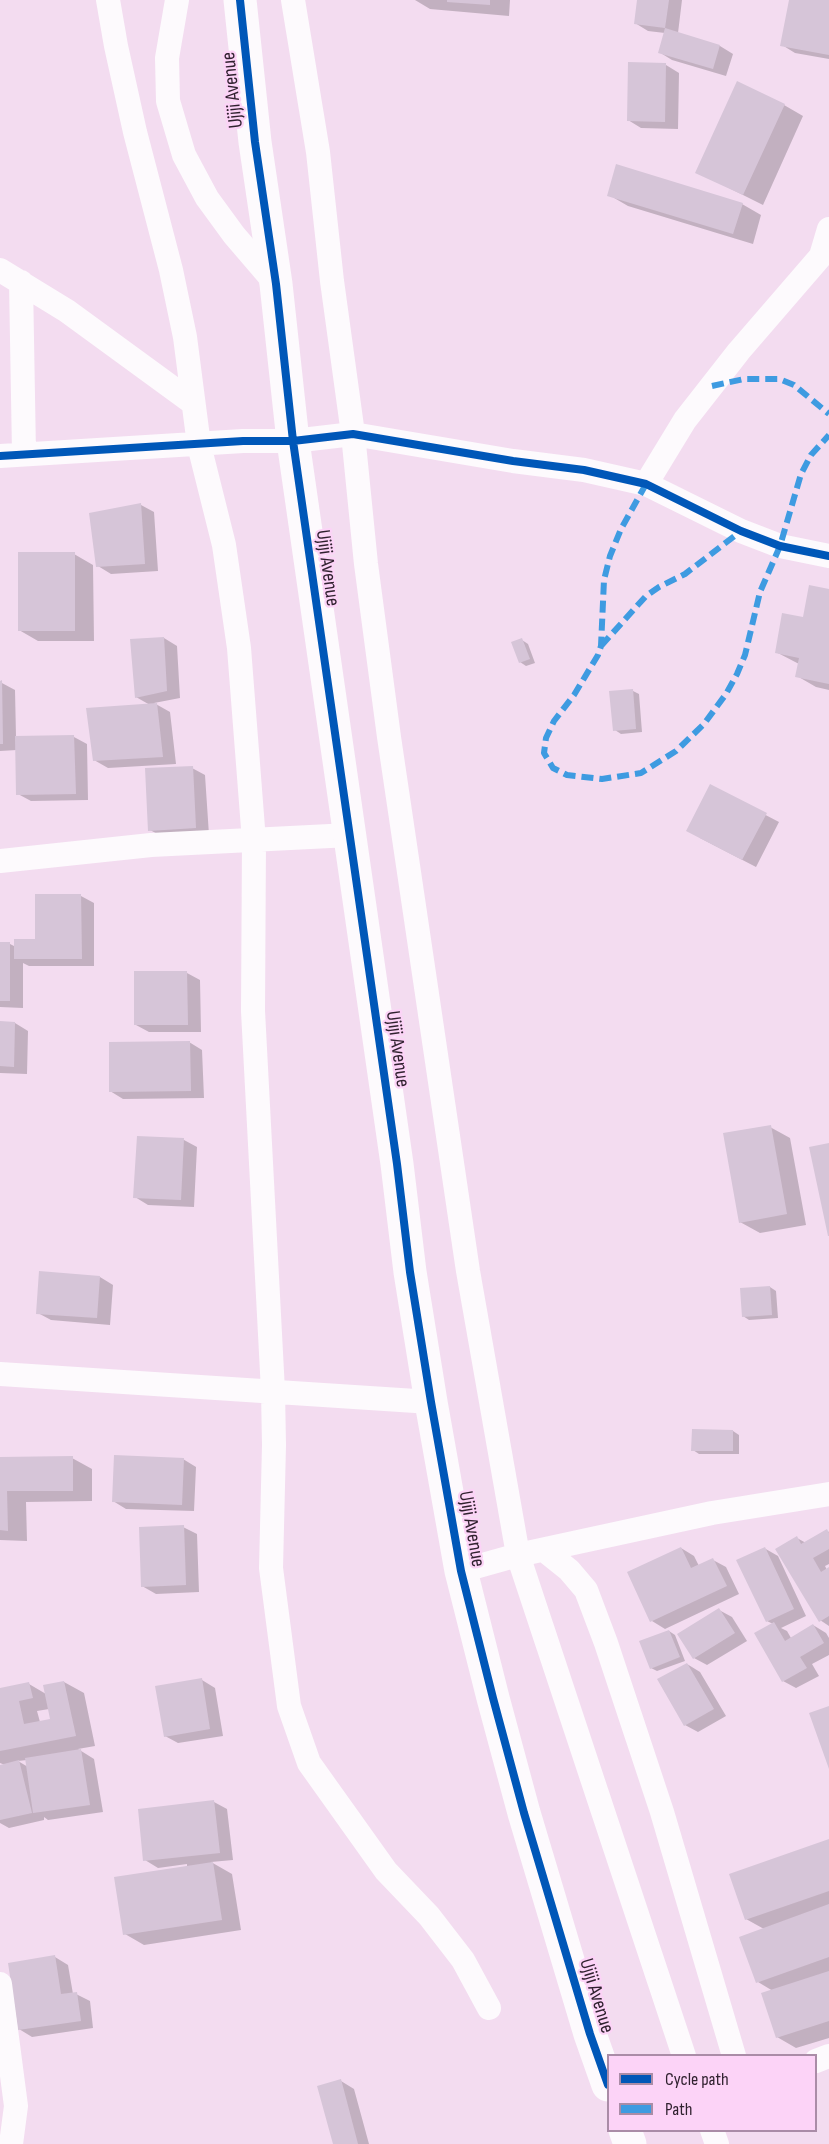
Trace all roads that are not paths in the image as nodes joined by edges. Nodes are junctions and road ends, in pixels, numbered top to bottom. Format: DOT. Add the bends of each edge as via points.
graph roads {
  1 [pos="108,0"];
  2 [pos="177,0"];
  3 [pos="240,0"];
  4 [pos="293,0"];
  5 [pos="829,230"];
  6 [pos="825,257"];
  7 [pos="0,270"];
  8 [pos="21,282"];
  9 [pos="276,284"];
  10 [pos="193,403"];
  11 [pos="353,434"];
  12 [pos="293,441"];
  13 [pos="199,445"];
  14 [pos="24,453"];
  15 [pos="0,456"];
  16 [pos="646,484"];
  17 [pos="829,556"];
  18 [pos="350,835"];
  19 [pos="254,841"];
  20 [pos="0,861"];
  21 [pos="0,1374"];
  22 [pos="273,1391"];
  23 [pos="431,1402"];
  24 [pos="829,1494"];
  25 [pos="544,1550"];
  26 [pos="518,1555"];
  27 [pos="461,1571"];
  28 [pos="0,1984"];
  29 [pos="489,2008"];
  30 [pos="684,2054"];
  31 [pos="734,2054"];
  32 [pos="607,2080"];
  33 [pos="11,2144"];
  1 -- 10 [label="street" via="135,132 171,270"];
  2 -- 9 [label="street" via="167,58 168,101 184,155 207,198 234,236"];
  3 -- 9 [label="street, Ujiji Avenue"];
  4 -- 11 [label="street" via="318,152"];
  5 -- 6 [label="street"];
  6 -- 16 [label="street" via="739,351 685,420"];
  7 -- 8 [label="street"];
  8 -- 10 [label="street"];
  8 -- 14 [label="street"];
  9 -- 12 [label="street, Ujiji Avenue"];
  10 -- 13 [label="street"];
  11 -- 12 [label="street"];
  11 -- 16 [label="street" via="584,470"];
  11 -- 26 [label="street" via="389,737 468,1271"];
  12 -- 13 [label="street"];
  12 -- 18 [label="street, Ujiji Avenue"];
  13 -- 14 [label="street"];
  13 -- 19 [label="street" via="224,545 239,648"];
  14 -- 15 [label="street"];
  16 -- 17 [label="street" via="741,531 780,546"];
  18 -- 19 [label="street"];
  18 -- 23 [label="street, Ujiji Avenue"];
  19 -- 20 [label="street" via="151,845"];
  19 -- 22 [label="street" via="254,1011"];
  21 -- 22 [label="street"];
  22 -- 23 [label="street"];
  22 -- 29 [label="street" via="271,1568 292,1715 309,1763 386,1871 429,1916 463,1960"];
  23 -- 27 [label="street, Ujiji Avenue"];
  24 -- 25 [label="street" via="712,1513"];
  25 -- 26 [label="street"];
  25 -- 31 [label="street" via="570,1570 586,1590 606,1643 662,1812"];
  26 -- 27 [label="street"];
  26 -- 30 [label="street"];
  27 -- 32 [label="street, Ujiji Avenue" via="524,1813"];
  28 -- 33 [label="street" via="16,2106"];
}
